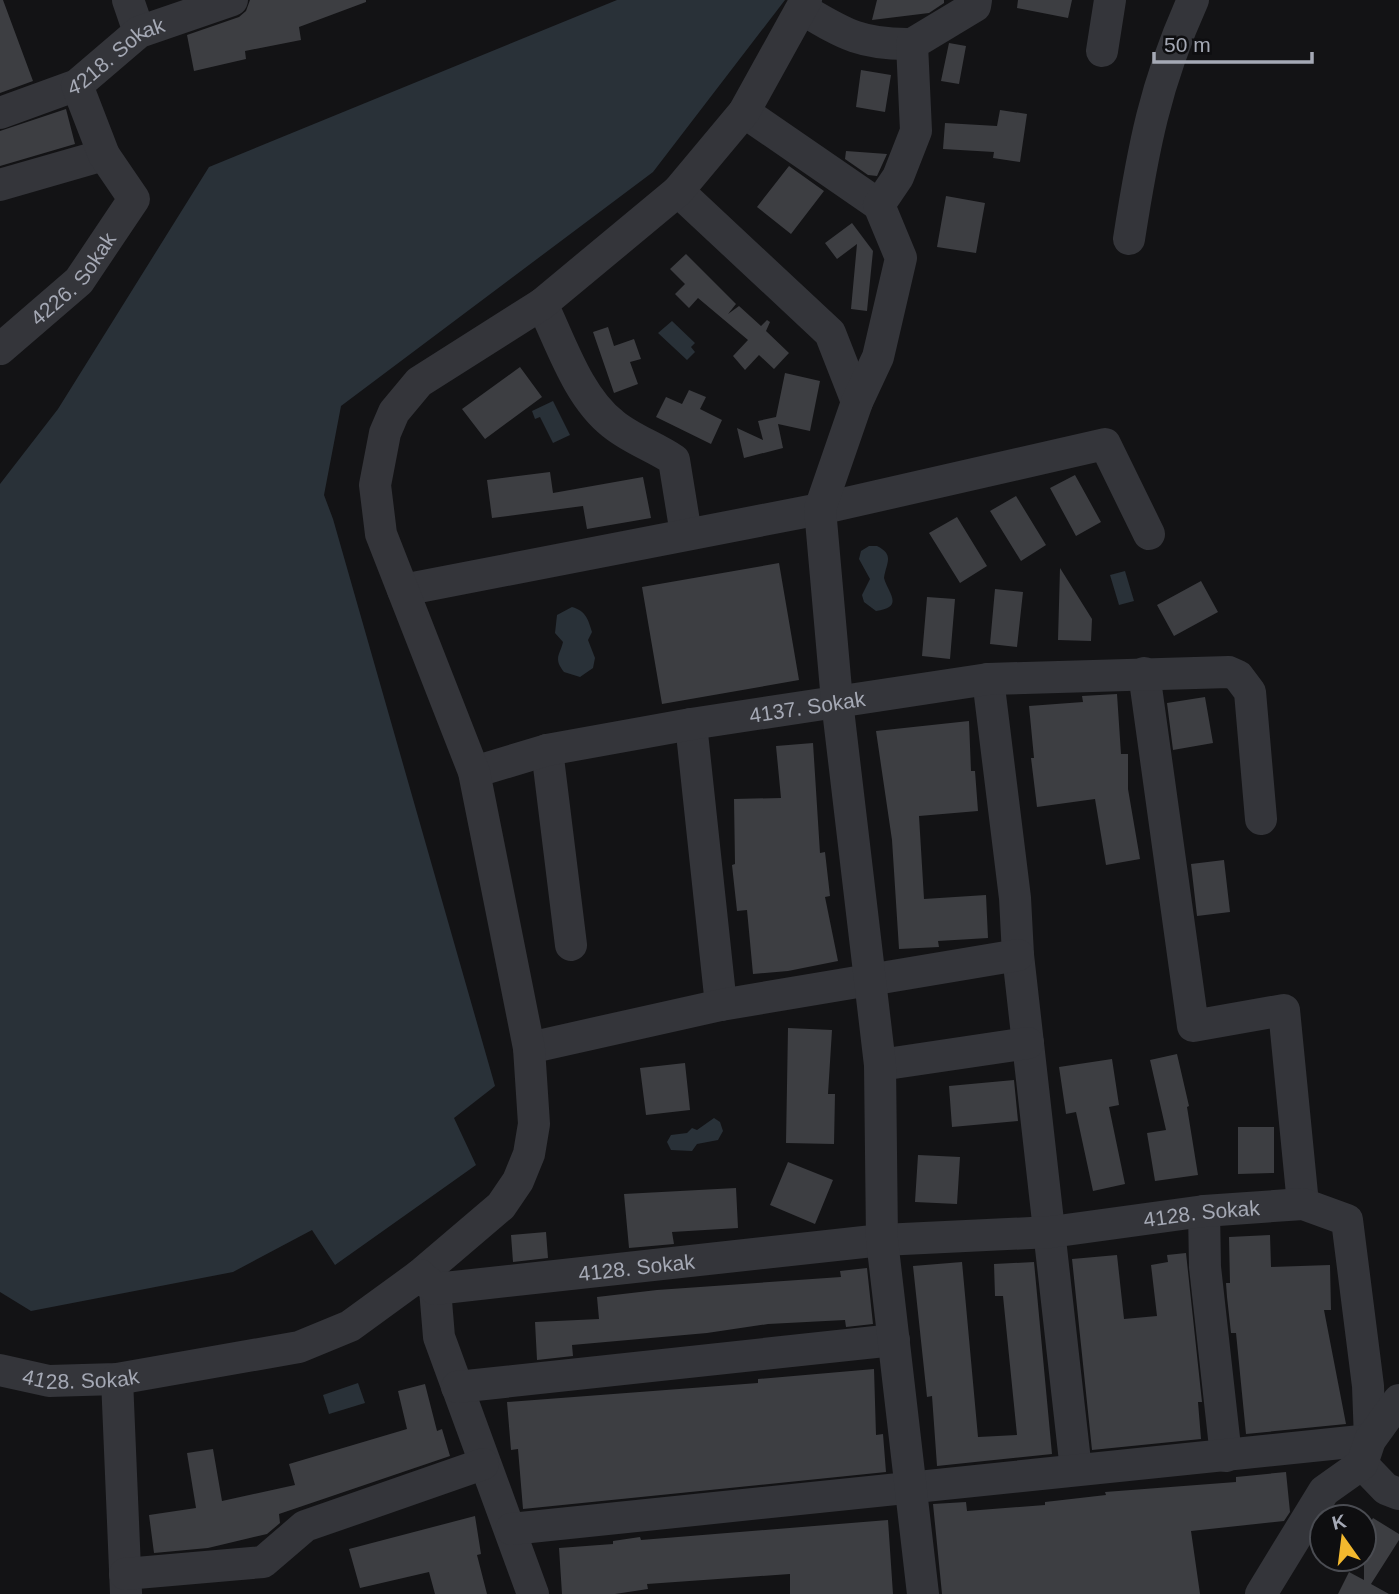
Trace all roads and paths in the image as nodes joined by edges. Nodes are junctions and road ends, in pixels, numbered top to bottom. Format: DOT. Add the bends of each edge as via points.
graph roads {
  1 [pos="128,0"];
  2 [pos="232,0"];
  3 [pos="976,0"];
  4 [pos="1110,0"];
  5 [pos="1192,0"];
  6 [pos="804,5"];
  7 [pos="139,32"];
  8 [pos="912,44"];
  9 [pos="1102,51"];
  10 [pos="76,85"];
  11 [pos="744,112"];
  12 [pos="0,113"];
  13 [pos="104,155"];
  14 [pos="0,185"];
  15 [pos="677,191"];
  16 [pos="879,205"];
  17 [pos="1129,239"];
  18 [pos="542,304"];
  19 [pos="0,349"];
  20 [pos="857,402"];
  21 [pos="820,509"];
  22 [pos="686,534"];
  23 [pos="1149,534"];
  24 [pos="403,590"];
  25 [pos="1144,673"];
  26 [pos="988,678"];
  27 [pos="837,701"];
  28 [pos="691,724"];
  29 [pos="547,750"];
  30 [pos="474,772"];
  31 [pos="1261,819"];
  32 [pos="571,945"];
  33 [pos="1018,956"];
  34 [pos="870,980"];
  35 [pos="721,1005"];
  36 [pos="1028,1043"];
  37 [pos="529,1048"];
  38 [pos="880,1065"];
  39 [pos="1303,1204"];
  40 [pos="1204,1211"];
  41 [pos="1051,1232"];
  42 [pos="882,1240"];
  43 [pos="428,1282"];
  44 [pos="894,1340"];
  45 [pos="0,1370"];
  46 [pos="117,1379"];
  47 [pos="457,1387"];
  48 [pos="1399,1400"];
  49 [pos="1366,1452"];
  50 [pos="1226,1456"];
  51 [pos="484,1464"];
  52 [pos="1076,1470"];
  53 [pos="911,1487"];
  54 [pos="1399,1494"];
  55 [pos="511,1529"];
  56 [pos="125,1584"];
  57 [pos="533,1594"];
  58 [pos="923,1594"];
  59 [pos="1261,1594"];
  1 -- 7 [label="street"];
  2 -- 7 [label="street, 4218. Sokak"];
  3 -- 8 [label="street" via="975,6"];
  4 -- 9 [label="street"];
  5 -- 17 [label="street" via="1156,95"];
  6 -- 8 [label="street" via="840,32 878,45"];
  6 -- 11 [label="street"];
  7 -- 10 [label="street, 4218. Sokak"];
  8 -- 16 [label="street" via="916,131 898,177"];
  10 -- 12 [label="street, 4218. Sokak"];
  10 -- 13 [label="street"];
  11 -- 15 [label="street"];
  11 -- 16 [label="street"];
  13 -- 14 [label="street"];
  13 -- 19 [label="street, 4226. Sokak" via="134,199 79,281"];
  15 -- 18 [label="street"];
  15 -- 20 [label="street" via="830,333"];
  16 -- 20 [label="street" via="901,258 878,357"];
  18 -- 22 [label="street" via="600,412 615,426 674,460"];
  18 -- 24 [label="street" via="419,382 394,412 385,433 376,510"];
  20 -- 21 [label="street"];
  21 -- 22 [label="street"];
  21 -- 23 [label="street" via="1105,444"];
  21 -- 27 [label="street"];
  22 -- 24 [label="street"];
  24 -- 30 [label="street"];
  25 -- 26 [label="street, 4137. Sokak"];
  25 -- 31 [label="street, 4137. Sokak" via="1229,672 1245,683 1252,702"];
  25 -- 39 [label="street" via="1193,1026 1284,1010"];
  26 -- 27 [label="street, 4137. Sokak"];
  26 -- 33 [label="street"];
  27 -- 28 [label="street, 4137. Sokak"];
  27 -- 34 [label="street"];
  28 -- 29 [label="street, 4137. Sokak"];
  28 -- 35 [label="street"];
  29 -- 30 [label="street, 4137. Sokak"];
  29 -- 32 [label="street"];
  30 -- 37 [label="street"];
  33 -- 34 [label="street"];
  33 -- 36 [label="street"];
  34 -- 35 [label="street"];
  34 -- 38 [label="street"];
  35 -- 37 [label="street"];
  36 -- 38 [label="street"];
  36 -- 41 [label="street"];
  37 -- 43 [label="street" via="534,1124 518,1181"];
  38 -- 42 [label="street"];
  39 -- 40 [label="street, 4128. Sokak"];
  39 -- 49 [label="street" via="1347,1220 1368,1385"];
  40 -- 41 [label="street, 4128. Sokak"];
  40 -- 50 [label="street" via="1205,1267"];
  41 -- 42 [label="street, 4128. Sokak"];
  41 -- 52 [label="street"];
  42 -- 43 [label="street, 4128. Sokak"];
  42 -- 44 [label="street"];
  43 -- 46 [label="street, 4128. Sokak" via="325,1338"];
  43 -- 47 [label="street" via="439,1337"];
  44 -- 47 [label="street"];
  44 -- 53 [label="street"];
  45 -- 46 [label="street, 4128. Sokak" via="49,1381"];
  46 -- 56 [label="street"];
  47 -- 51 [label="street"];
  48 -- 49 [label="street"];
  49 -- 50 [label="street"];
  49 -- 54 [label="street" via="1386,1489"];
  49 -- 59 [label="street" via="1324,1491"];
  50 -- 52 [label="street"];
  51 -- 55 [label="street"];
  51 -- 56 [label="street" via="305,1526 263,1562"];
  52 -- 53 [label="street"];
  53 -- 55 [label="street"];
  53 -- 58 [label="street"];
  55 -- 57 [label="street"];
}
